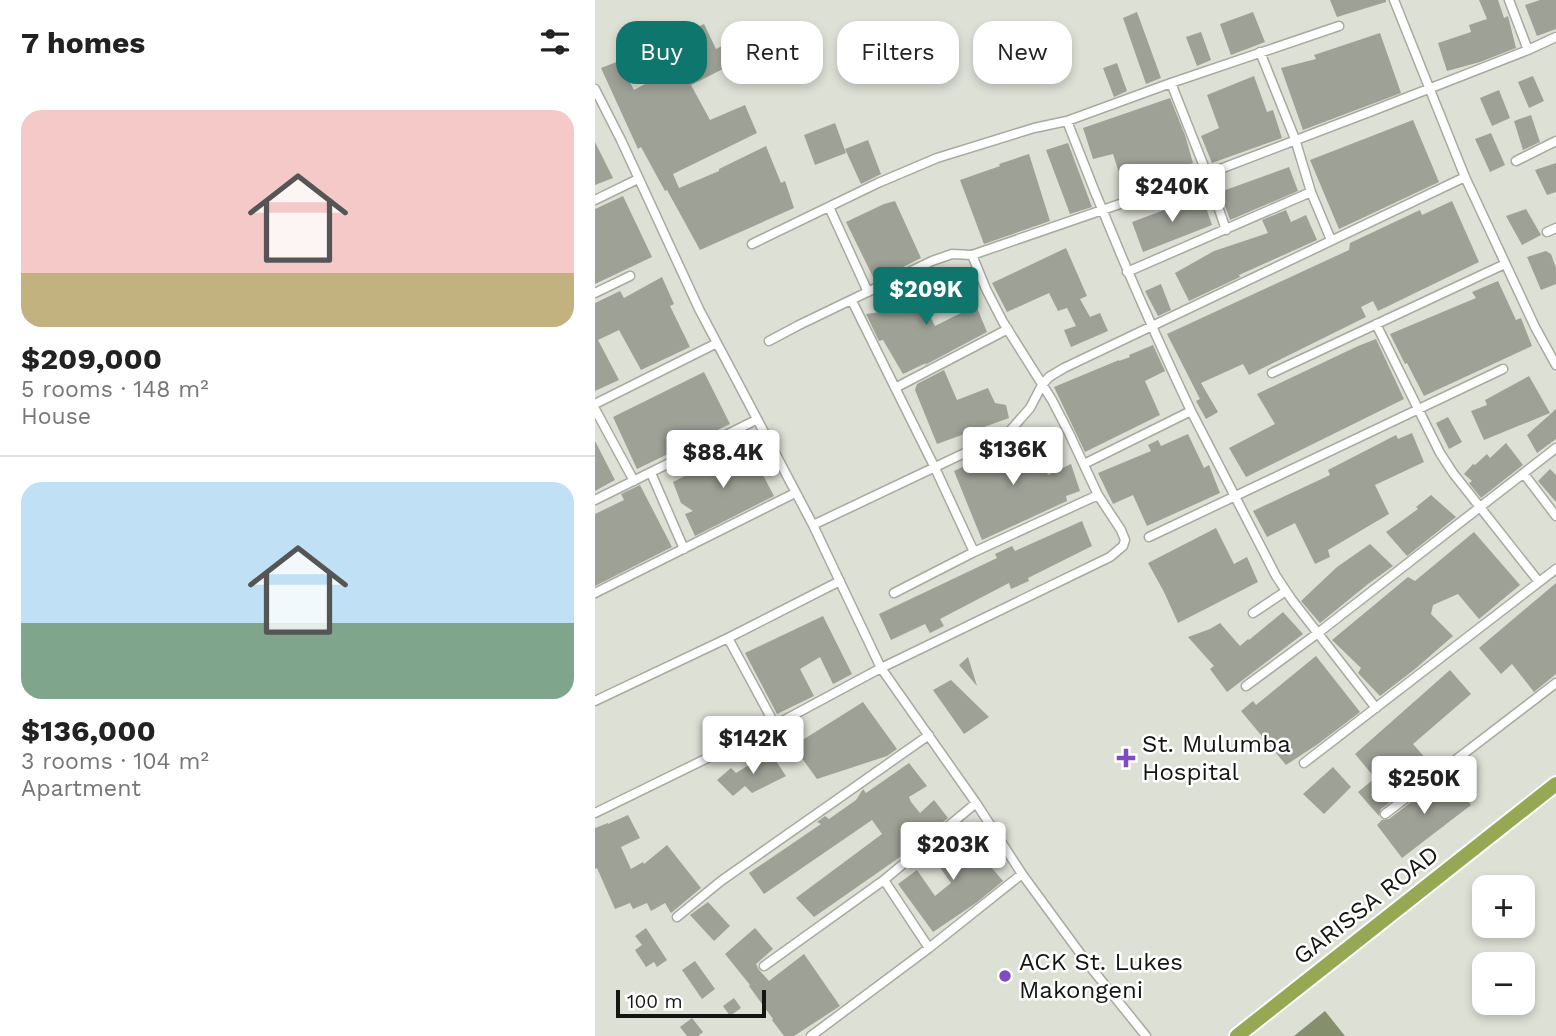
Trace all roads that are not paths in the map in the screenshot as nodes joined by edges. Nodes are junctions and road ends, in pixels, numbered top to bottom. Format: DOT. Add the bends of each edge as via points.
graph roads {
  1 [pos="1394,0"];
  2 [pos="1509,0"];
  3 [pos="1339,26"];
  4 [pos="1556,37"];
  5 [pos="1528,50"];
  6 [pos="1260,52"];
  7 [pos="1171,83"];
  8 [pos="595,89"];
  9 [pos="1429,89"];
  10 [pos="1067,121"];
  11 [pos="1295,139"];
  12 [pos="1556,141"];
  13 [pos="1515,161"];
  14 [pos="1207,174"];
  15 [pos="1465,177"];
  16 [pos="638,179"];
  17 [pos="1311,192"];
  18 [pos="595,200"];
  19 [pos="829,207"];
  20 [pos="1101,211"];
  21 [pos="1226,230"];
  22 [pos="1331,240"];
  23 [pos="752,244"];
  24 [pos="972,255"];
  25 [pos="1506,264"];
  26 [pos="1128,272"];
  27 [pos="630,276"];
  28 [pos="868,292"];
  29 [pos="595,293"];
  30 [pos="852,301"];
  31 [pos="1376,324"];
  32 [pos="1151,327"];
  33 [pos="1008,330"];
  34 [pos="769,341"];
  35 [pos="717,343"];
  36 [pos="1556,365"];
  37 [pos="1503,369"];
  38 [pos="1272,373"];
  39 [pos="1042,385"];
  40 [pos="895,388"];
  41 [pos="595,406"];
  42 [pos="1419,408"];
  43 [pos="1191,411"];
  44 [pos="756,420"];
  45 [pos="1556,448"];
  46 [pos="1084,464"];
  47 [pos="935,468"];
  48 [pos="651,473"];
  49 [pos="1524,474"];
  50 [pos="634,481"];
  51 [pos="795,493"];
  52 [pos="1098,495"];
  53 [pos="1235,495"];
  54 [pos="595,500"];
  55 [pos="1481,508"];
  56 [pos="1556,516"];
  57 [pos="813,525"];
  58 [pos="1149,537"];
  59 [pos="684,549"];
  60 [pos="974,552"];
  61 [pos="1556,569"];
  62 [pos="840,582"];
  63 [pos="1539,582"];
  64 [pos="1286,591"];
  65 [pos="595,593"];
  66 [pos="894,593"];
  67 [pos="1253,613"];
  68 [pos="1318,633"];
  69 [pos="728,638"];
  70 [pos="881,668"];
  71 [pos="1556,683"];
  72 [pos="1246,686"];
  73 [pos="595,701"];
  74 [pos="1376,708"];
  75 [pos="775,724"];
  76 [pos="929,735"];
  77 [pos="1304,763"];
  78 [pos="1556,784"];
  79 [pos="976,803"];
  80 [pos="595,813"];
  81 [pos="1385,814"];
  82 [pos="1022,874"];
  83 [pos="884,880"];
  84 [pos="677,917"];
  85 [pos="929,948"];
  86 [pos="764,966"];
  87 [pos="811,1036"];
  88 [pos="1146,1036"];
  89 [pos="1237,1036"];
  1 -- 9 [label="street"];
  2 -- 5 [label="street"];
  3 -- 6 [label="street"];
  4 -- 5 [label="street"];
  5 -- 9 [label="street"];
  6 -- 7 [label="street"];
  6 -- 11 [label="street"];
  7 -- 10 [label="street"];
  7 -- 14 [label="street"];
  8 -- 16 [label="street"];
  9 -- 11 [label="street"];
  9 -- 15 [label="street"];
  10 -- 19 [label="street" via="937,158"];
  10 -- 20 [label="street"];
  11 -- 14 [label="street"];
  11 -- 17 [label="street"];
  12 -- 13 [label="street"];
  14 -- 20 [label="street"];
  14 -- 21 [label="street"];
  15 -- 22 [label="street"];
  15 -- 25 [label="street"];
  16 -- 18 [label="street"];
  16 -- 35 [label="street"];
  17 -- 21 [label="street"];
  17 -- 22 [label="street"];
  19 -- 23 [label="street"];
  19 -- 28 [label="street"];
  20 -- 24 [label="street"];
  20 -- 26 [label="street"];
  21 -- 26 [label="street"];
  22 -- 32 [label="street"];
  24 -- 28 [label="street" via="952,254 932,261"];
  24 -- 33 [label="street"];
  25 -- 31 [label="street"];
  25 -- 36 [label="street"];
  26 -- 32 [label="street"];
  27 -- 29 [label="street"];
  28 -- 30 [label="street"];
  30 -- 34 [label="street"];
  30 -- 40 [label="street"];
  31 -- 38 [label="street"];
  31 -- 42 [label="street"];
  32 -- 39 [label="street" via="1064,368"];
  32 -- 43 [label="street"];
  33 -- 39 [label="street"];
  33 -- 40 [label="street"];
  35 -- 41 [label="street"];
  35 -- 44 [label="street"];
  37 -- 42 [label="street"];
  39 -- 46 [label="street"];
  39 -- 47 [label="street" via="1009,432"];
  40 -- 47 [label="street"];
  41 -- 50 [label="street"];
  42 -- 53 [label="street"];
  42 -- 55 [label="street" via="1440,453"];
  43 -- 46 [label="street"];
  43 -- 53 [label="street"];
  44 -- 48 [label="street"];
  44 -- 51 [label="street"];
  45 -- 49 [label="street"];
  46 -- 52 [label="street"];
  47 -- 57 [label="street"];
  47 -- 60 [label="street"];
  48 -- 50 [label="street"];
  48 -- 59 [label="street"];
  49 -- 55 [label="street"];
  49 -- 56 [label="street"];
  50 -- 54 [label="street"];
  51 -- 57 [label="street"];
  51 -- 59 [label="street"];
  52 -- 60 [label="street"];
  52 -- 70 [label="street" via="1121,530 1125,540 1120,550"];
  53 -- 58 [label="street"];
  53 -- 64 [label="street"];
  55 -- 63 [label="street"];
  55 -- 68 [label="street"];
  57 -- 62 [label="street"];
  59 -- 65 [label="street"];
  60 -- 66 [label="street"];
  61 -- 63 [label="street"];
  62 -- 69 [label="street"];
  62 -- 70 [label="street"];
  63 -- 74 [label="street"];
  64 -- 67 [label="street"];
  64 -- 68 [label="street"];
  68 -- 72 [label="street"];
  68 -- 74 [label="street"];
  69 -- 73 [label="street"];
  69 -- 75 [label="street"];
  70 -- 75 [label="street"];
  70 -- 76 [label="street"];
  71 -- 81 [label="street"];
  74 -- 77 [label="street"];
  75 -- 80 [label="street"];
  76 -- 79 [label="street"];
  76 -- 84 [label="street"];
  78 -- 89 [label="highway, GARISSA ROAD"];
  79 -- 82 [label="street"];
  79 -- 83 [label="street"];
  82 -- 85 [label="street"];
  82 -- 88 [label="street"];
  83 -- 85 [label="street"];
  83 -- 86 [label="street"];
  85 -- 87 [label="street"];
}
